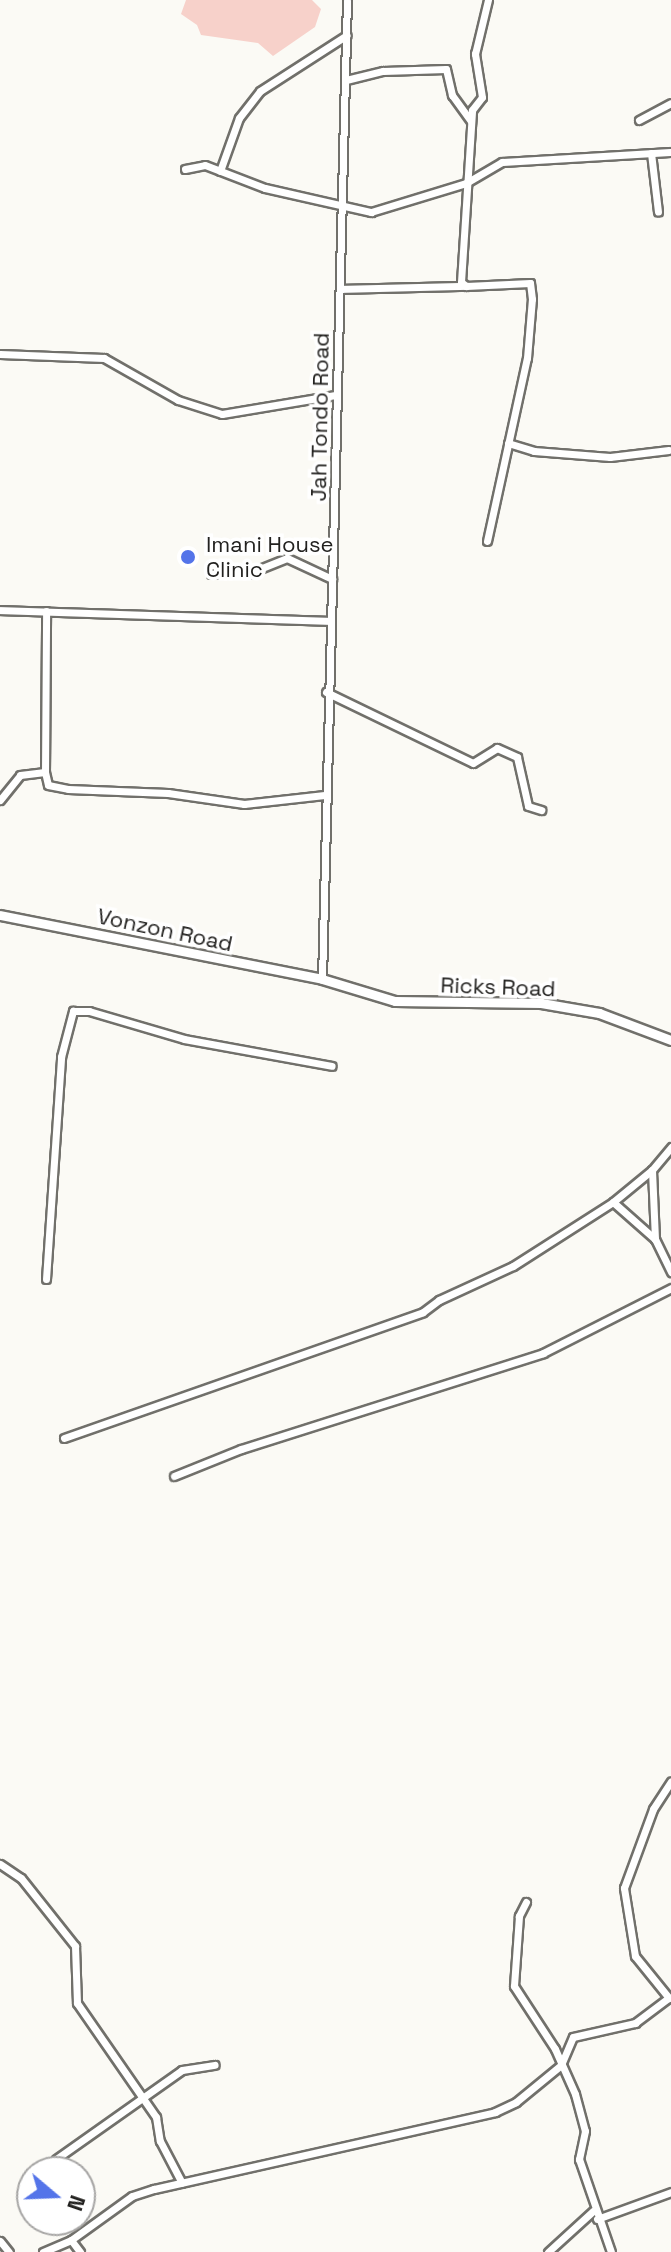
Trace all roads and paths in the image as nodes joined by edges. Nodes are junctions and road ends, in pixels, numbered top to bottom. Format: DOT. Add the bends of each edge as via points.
graph roads {
  1 [pos="347,0"];
  2 [pos="488,0"];
  3 [pos="347,35"];
  4 [pos="346,80"];
  5 [pos="671,103"];
  6 [pos="639,120"];
  7 [pos="471,121"];
  8 [pos="671,152"];
  9 [pos="651,153"];
  10 [pos="185,169"];
  11 [pos="220,171"];
  12 [pos="466,183"];
  13 [pos="343,209"];
  14 [pos="658,212"];
  15 [pos="466,286"];
  16 [pos="341,289"];
  17 [pos="0,354"];
  18 [pos="335,395"];
  19 [pos="508,443"];
  20 [pos="669,450"];
  21 [pos="487,541"];
  22 [pos="211,574"];
  23 [pos="332,579"];
  24 [pos="0,610"];
  25 [pos="46,611"];
  26 [pos="329,621"];
  27 [pos="326,692"];
  28 [pos="45,772"];
  29 [pos="324,795"];
  30 [pos="0,800"];
  31 [pos="541,810"];
  32 [pos="0,915"];
  33 [pos="322,979"];
  34 [pos="671,1040"];
  35 [pos="332,1066"];
  36 [pos="671,1147"];
  37 [pos="652,1170"];
  38 [pos="613,1202"];
  39 [pos="655,1239"];
  40 [pos="671,1272"];
  41 [pos="46,1279"];
  42 [pos="671,1288"];
  43 [pos="64,1438"];
  44 [pos="174,1476"];
  45 [pos="671,1781"];
  46 [pos="0,1864"];
  47 [pos="526,1902"];
  48 [pos="669,1998"];
  49 [pos="215,2065"];
  50 [pos="561,2065"];
  51 [pos="142,2099"];
  52 [pos="60,2156"];
  53 [pos="182,2183"];
  54 [pos="671,2192"];
  55 [pos="595,2215"];
  56 [pos="71,2240"];
  57 [pos="0,2241"];
  58 [pos="9,2252"];
  59 [pos="43,2252"];
  60 [pos="80,2252"];
  61 [pos="548,2252"];
  62 [pos="611,2252"];
  1 -- 3 [label="street, Jah Tondo Road"];
  2 -- 7 [label="street" via="475,54 482,97"];
  3 -- 4 [label="street, Jah Tondo Road"];
  3 -- 11 [label="street" via="260,91 239,118"];
  4 -- 7 [label="street" via="383,71 446,69 452,95"];
  4 -- 13 [label="street, Jah Tondo Road"];
  5 -- 6 [label="street"];
  7 -- 12 [label="street"];
  8 -- 9 [label="street"];
  9 -- 12 [label="street" via="502,162"];
  9 -- 14 [label="street"];
  10 -- 11 [label="street" via="205,165"];
  11 -- 13 [label="street"];
  12 -- 13 [label="street" via="371,212"];
  12 -- 15 [label="street" via="461,282"];
  13 -- 16 [label="street, Jah Tondo Road"];
  15 -- 16 [label="street"];
  15 -- 19 [label="street" via="530,283 527,358"];
  16 -- 18 [label="street, Jah Tondo Road"];
  17 -- 18 [label="street" via="104,358 178,400 222,414"];
  18 -- 23 [label="street, Jah Tondo Road"];
  19 -- 20 [label="street" via="534,451 610,457"];
  19 -- 21 [label="street"];
  22 -- 23 [label="street" via="247,574 287,558"];
  23 -- 26 [label="street, Jah Tondo Road"];
  24 -- 25 [label="street"];
  25 -- 26 [label="street"];
  25 -- 28 [label="street"];
  26 -- 27 [label="street, Jah Tondo Road"];
  27 -- 29 [label="street, Jah Tondo Road"];
  27 -- 31 [label="street" via="473,763 497,748 517,757 528,806"];
  28 -- 29 [label="street" via="48,785 68,789 168,793 244,804"];
  28 -- 30 [label="street" via="20,775"];
  29 -- 33 [label="street, Jah Tondo Road"];
  32 -- 33 [label="street, Vonzon Road"];
  33 -- 34 [label="street, Ricks Road" via="395,1001 541,1003 584,1010"];
  35 -- 41 [label="street" via="184,1039 73,1011 61,1057"];
  36 -- 37 [label="street"];
  37 -- 38 [label="street"];
  37 -- 39 [label="street"];
  38 -- 39 [label="street"];
  38 -- 43 [label="street" via="513,1266 391,1327"];
  39 -- 40 [label="street"];
  42 -- 44 [label="street" via="543,1353 241,1449"];
  45 -- 48 [label="street" via="653,1809 624,1888 635,1956"];
  46 -- 51 [label="street" via="21,1878 75,1946 77,2003"];
  47 -- 50 [label="street" via="519,1916 514,1986"];
  48 -- 50 [label="street" via="635,2023 573,2037"];
  49 -- 51 [label="street" via="182,2070"];
  50 -- 53 [label="street" via="516,2102 495,2112"];
  50 -- 55 [label="street" via="585,2131 579,2159"];
  51 -- 52 [label="street"];
  51 -- 53 [label="street" via="156,2117 160,2141"];
  53 -- 56 [label="street" via="132,2196"];
  54 -- 55 [label="street"];
  55 -- 61 [label="street"];
  55 -- 62 [label="street"];
  56 -- 59 [label="street"];
  56 -- 60 [label="street"];
  57 -- 58 [label="street"];
}
